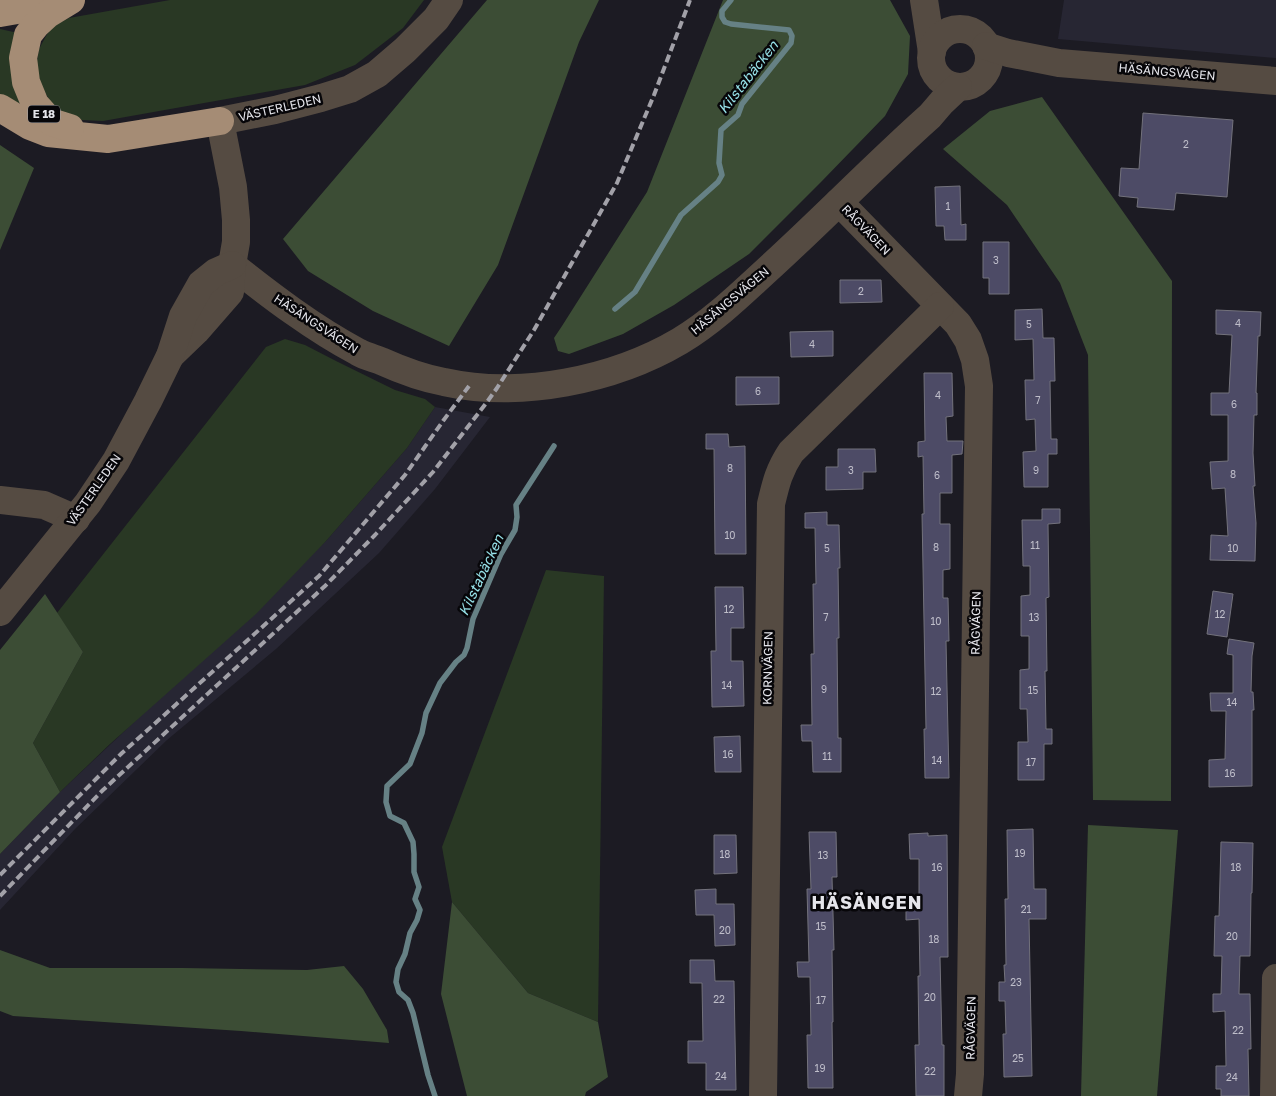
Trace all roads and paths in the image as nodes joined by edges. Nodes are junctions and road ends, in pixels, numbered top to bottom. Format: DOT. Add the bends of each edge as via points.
graph roads {
  1 [pos="72,0"];
  2 [pos="449,0"];
  3 [pos="924,0"];
  4 [pos="933,0"];
  5 [pos="0,13"];
  6 [pos="961,29"];
  7 [pos="986,46"];
  8 [pos="932,59"];
  9 [pos="1059,63"];
  10 [pos="1276,81"];
  11 [pos="969,82"];
  12 [pos="0,108"];
  13 [pos="220,121"];
  14 [pos="916,129"];
  15 [pos="108,139"];
  16 [pos="839,202"];
  17 [pos="232,265"];
  18 [pos="940,306"];
  19 [pos="0,500"];
  20 [pos="76,518"];
  21 [pos="0,612"];
  22 [pos="1276,978"];
  23 [pos="763,1096"];
  24 [pos="968,1096"];
  25 [pos="1274,1096"];
  1 -- 5 [label="highway, E 18"];
  1 -- 15 [label="highway, E 18" via="48,14 28,35 23,58 26,82 35,104 52,122"];
  2 -- 13 [label="street, VÄSTERLEDEN" via="436,19 405,50 377,74 350,89 290,107"];
  3 -- 8 [label="street"];
  4 -- 6 [label="street"];
  6 -- 7 [label="street" via="976,34"];
  6 -- 8 [label="street" via="939,38 934,44"];
  7 -- 9 [label="street, HÄSÄNGSVÄGEN"];
  7 -- 11 [label="street" via="985,72"];
  8 -- 11 [label="street" via="936,74 942,81 950,85"];
  8 -- 14 [label="street"];
  9 -- 10 [label="street, HÄSÄNGSVÄGEN"];
  9 -- 11 [label="street, HÄSÄNGSVÄGEN"];
  11 -- 14 [label="street, HÄSÄNGSVÄGEN" via="942,102"];
  12 -- 15 [label="highway, E 18" via="48,133"];
  13 -- 15 [label="highway, E 18"];
  13 -- 17 [label="street, VÄSTERLEDEN" via="233,187 236,242"];
  14 -- 16 [label="street, HÄSÄNGSVÄGEN"];
  16 -- 17 [label="street, HÄSÄNGSVÄGEN" via="746,290 681,340 612,370 574,381 538,386 477,387 403,371 359,352 314,326"];
  16 -- 18 [label="street, RÅGVÄGEN"];
  17 -- 20 [label="street, VÄSTERLEDEN" via="230,292 170,356 116,461"];
  18 -- 23 [label="street, KORNVÄGEN" via="791,452 776,480 771,504"];
  18 -- 24 [label="street, RÅGVÄGEN" via="968,340 979,386"];
  19 -- 20 [label="street" via="44,505"];
  20 -- 21 [label="street, VÄSTERLEDEN"];
  22 -- 25 [label="street"];
}
